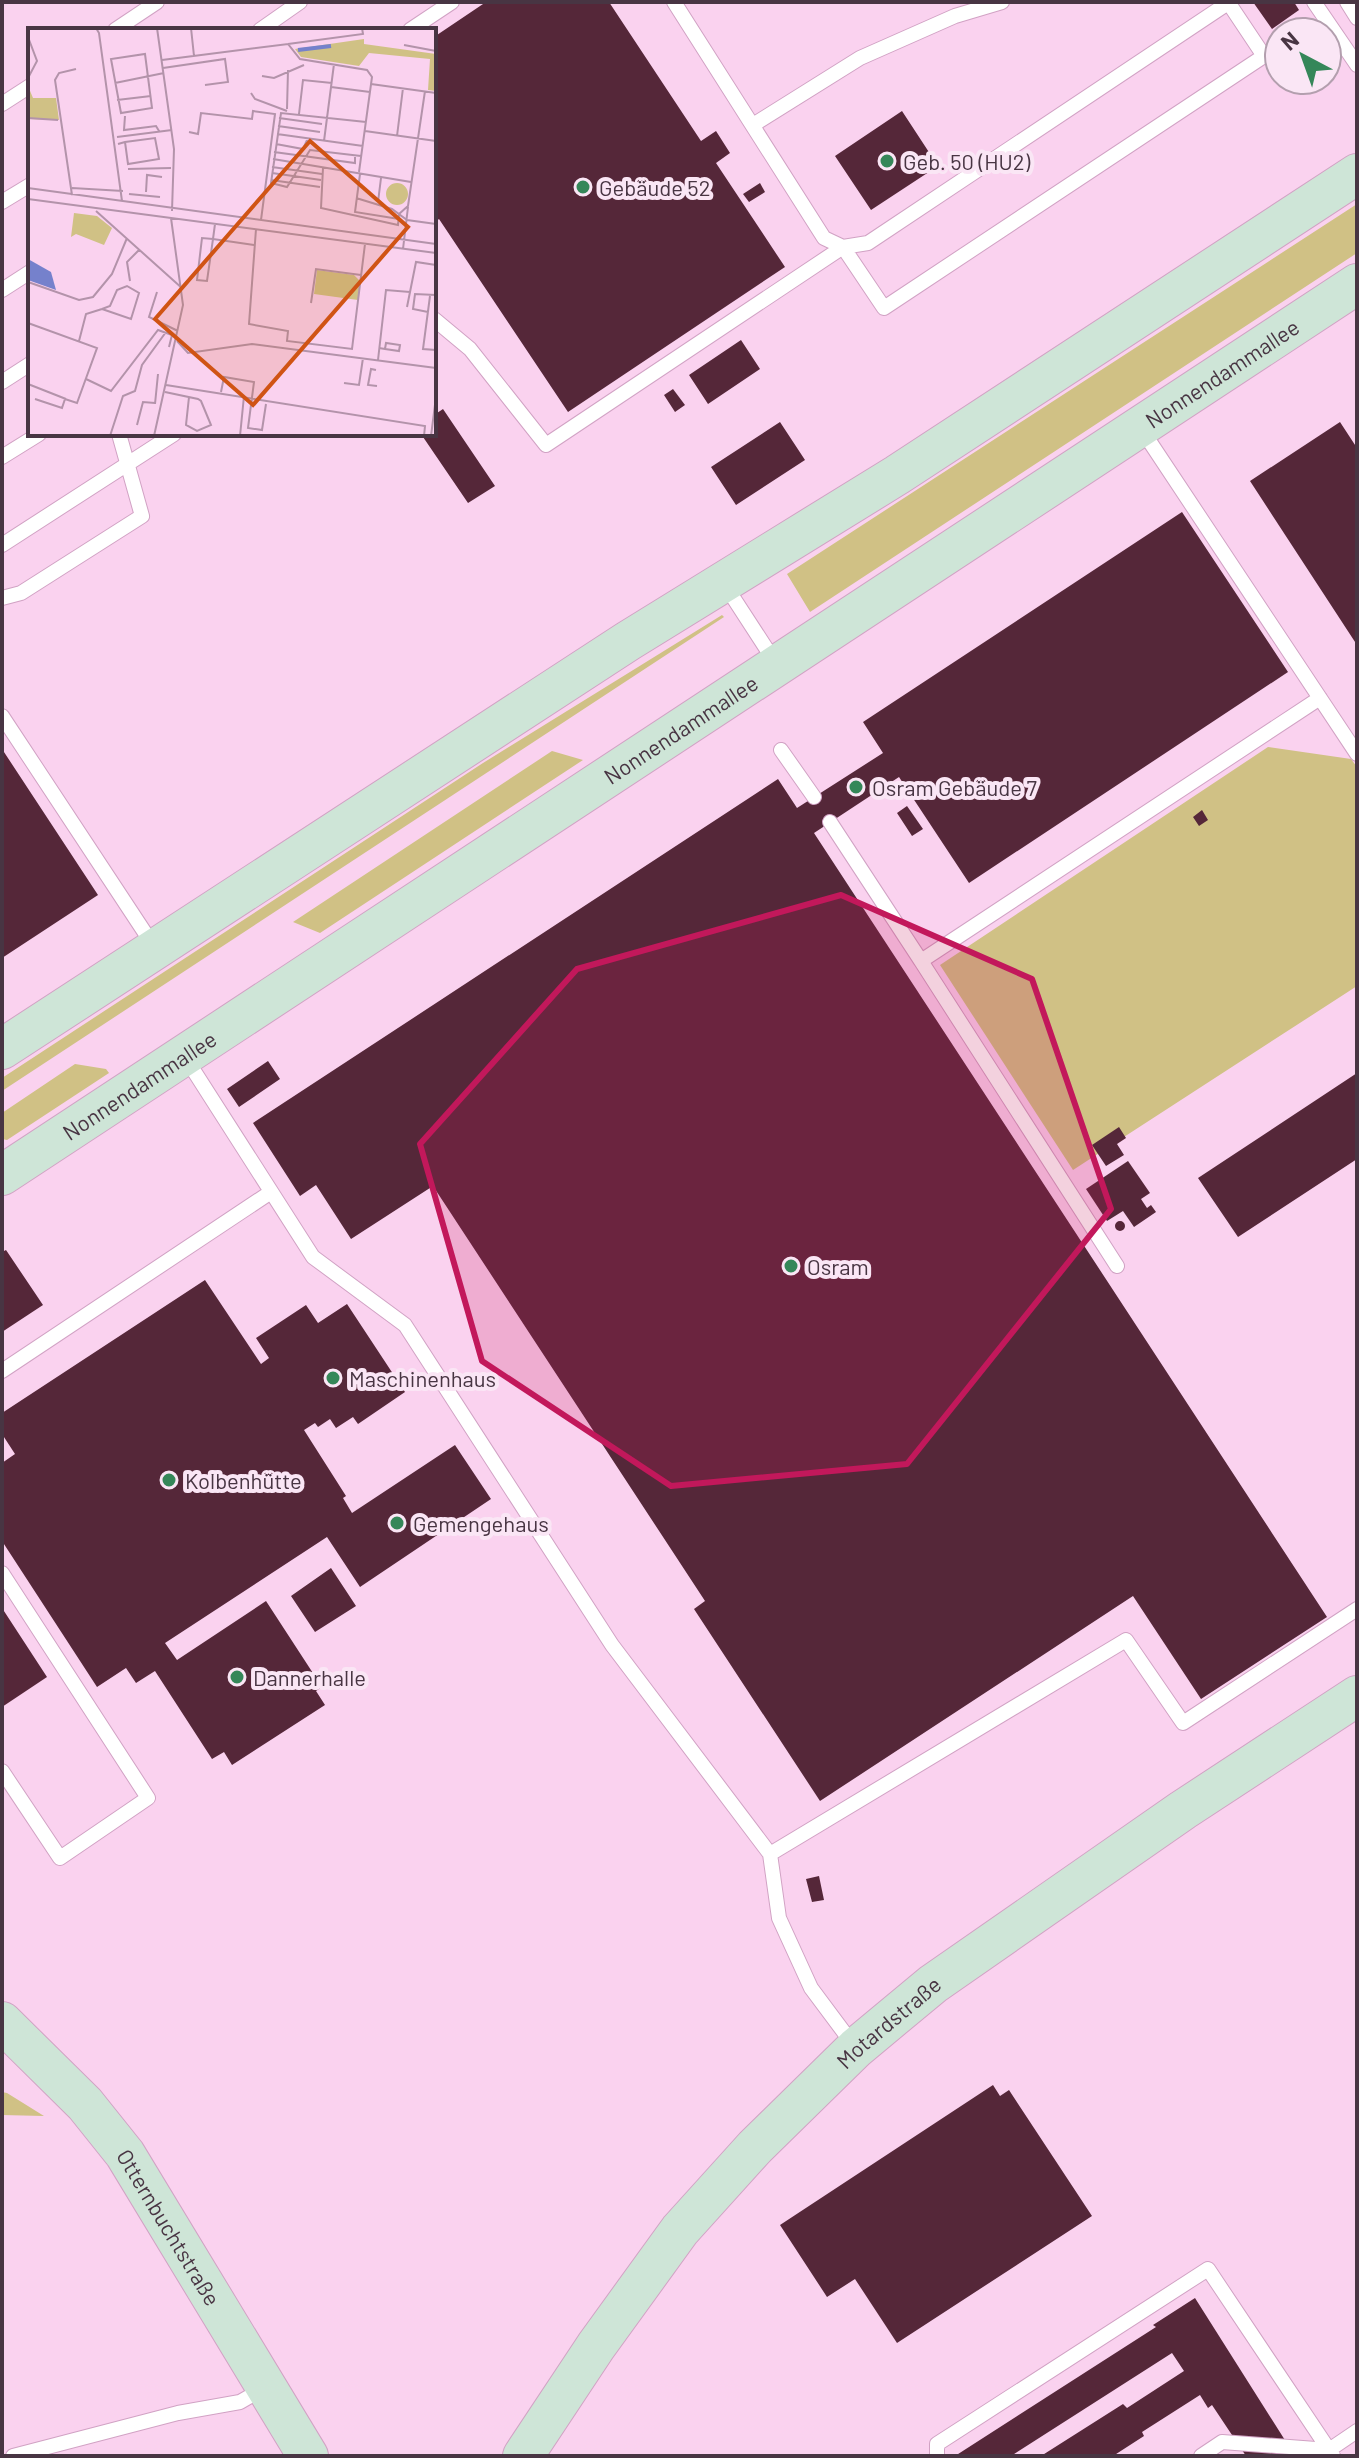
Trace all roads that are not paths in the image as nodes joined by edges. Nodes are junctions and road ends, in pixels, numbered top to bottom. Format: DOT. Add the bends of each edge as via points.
graph roads {
  1 [pos="157,2"];
  2 [pos="300,2"];
  3 [pos="452,2"];
  4 [pos="674,2"];
  5 [pos="946,2"];
  6 [pos="1002,2"];
  7 [pos="1228,2"];
  8 [pos="1314,2"];
  9 [pos="1347,2"];
  10 [pos="955,16"];
  11 [pos="1357,18"];
  12 [pos="118,28"];
  13 [pos="263,28"];
  14 [pos="413,28"];
  15 [pos="1357,65"];
  16 [pos="28,87"];
  17 [pos="2,104"];
  18 [pos="753,125"];
  19 [pos="1357,174"];
  20 [pos="28,186"];
  21 [pos="2,202"];
  22 [pos="843,247"];
  23 [pos="28,273"];
  24 [pos="1357,284"];
  25 [pos="2,290"];
  26 [pos="436,321"];
  27 [pos="28,365"];
  28 [pos="2,382"];
  29 [pos="1140,427"];
  30 [pos="36,436"];
  31 [pos="120,436"];
  32 [pos="171,436"];
  33 [pos="2,457"];
  34 [pos="128,465"];
  35 [pos="2,545"];
  36 [pos="724,583"];
  37 [pos="2,598"];
  38 [pos="777,665"];
  39 [pos="1320,698"];
  40 [pos="2,716"];
  41 [pos="781,750"];
  42 [pos="1357,754"];
  43 [pos="814,797"];
  44 [pos="830,822"];
  45 [pos="155,948"];
  46 [pos="921,961"];
  47 [pos="2,1049"];
  48 [pos="184,1055"];
  49 [pos="2,1175"];
  50 [pos="271,1192"];
  51 [pos="1117,1266"];
  52 [pos="2,1371"];
  53 [pos="2,1573"];
  54 [pos="1357,1609"];
  55 [pos="1357,1696"];
  56 [pos="2,1771"];
  57 [pos="770,1854"];
  58 [pos="2,2022"];
  59 [pos="856,2048"];
  60 [pos="266,2387"];
  61 [pos="1357,2431"];
  62 [pos="1222,2442"];
  63 [pos="1331,2453"];
  64 [pos="13,2456"];
  65 [pos="308,2456"];
  66 [pos="523,2456"];
  67 [pos="937,2456"];
  68 [pos="1201,2456"];
  69 [pos="1231,2456"];
  1 -- 12 [label="lane"];
  2 -- 13 [label="lane"];
  3 -- 14 [label="lane"];
  4 -- 18 [label="lane"];
  5 -- 10 [label="lane"];
  6 -- 10 [label="lane"];
  7 -- 22 [label="lane" via="868,243"];
  7 -- 22 [label="lane" via="1264,56 884,308"];
  8 -- 15 [label="lane"];
  9 -- 11 [label="lane"];
  10 -- 18 [label="lane" via="860,58"];
  16 -- 17 [label="lane"];
  18 -- 22 [label="lane" via="824,238"];
  19 -- 36 [label="main road"];
  20 -- 21 [label="lane"];
  22 -- 26 [label="lane" via="546,445 470,349"];
  23 -- 25 [label="lane"];
  24 -- 29 [label="main road, Nonnendammallee"];
  27 -- 28 [label="lane"];
  29 -- 38 [label="main road, Nonnendammallee"];
  29 -- 39 [label="lane"];
  30 -- 33 [label="lane"];
  31 -- 34 [label="lane"];
  32 -- 34 [label="lane"];
  34 -- 35 [label="lane"];
  34 -- 37 [label="lane" via="142,516 21,593"];
  36 -- 38 [label="lane"];
  36 -- 45 [label="main road"];
  38 -- 48 [label="main road, Nonnendammallee"];
  39 -- 42 [label="lane"];
  39 -- 46 [label="lane"];
  40 -- 45 [label="lane"];
  41 -- 43 [label="lane"];
  44 -- 46 [label="lane"];
  45 -- 47 [label="main road"];
  46 -- 51 [label="lane"];
  48 -- 49 [label="main road, Nonnendammallee"];
  48 -- 50 [label="lane"];
  50 -- 52 [label="lane"];
  50 -- 57 [label="lane" via="313,1257 405,1325 612,1645"];
  53 -- 56 [label="lane" via="148,1798 60,1858"];
  54 -- 57 [label="lane" via="1183,1723 1126,1640"];
  55 -- 59 [label="main road, Motardstraße" via="958,1967"];
  57 -- 59 [label="lane" via="779,1918 811,1988"];
  58 -- 60 [label="main road, Otternbuchtstraße" via="85,2104 125,2154"];
  59 -- 66 [label="main road, Motardstraße" via="680,2230"];
  60 -- 64 [label="lane" via="240,2402"];
  60 -- 65 [label="main road, Otternbuchtstraße"];
  61 -- 63 [label="lane"];
  62 -- 63 [label="lane"];
  62 -- 68 [label="lane"];
  62 -- 69 [label="lane"];
  63 -- 67 [label="lane" via="1208,2269 937,2444"];
}
